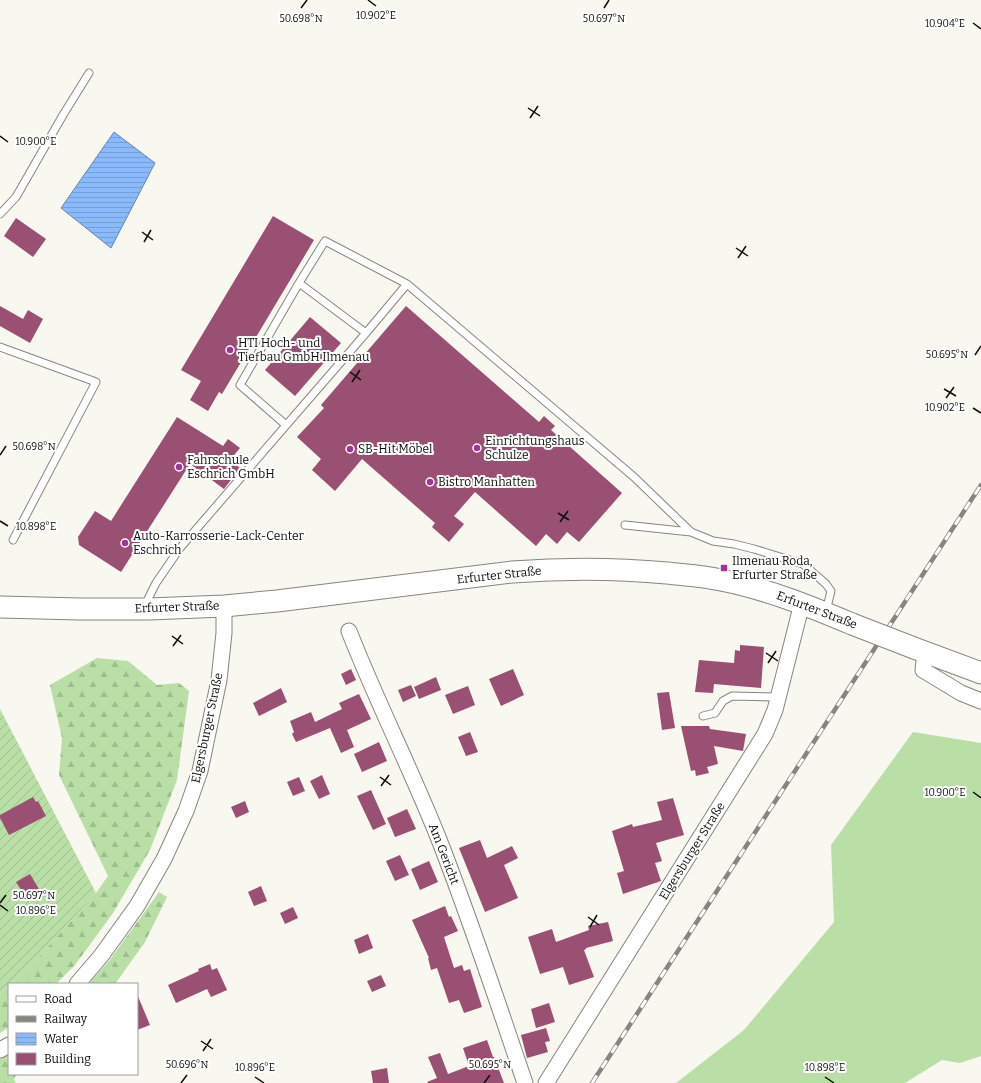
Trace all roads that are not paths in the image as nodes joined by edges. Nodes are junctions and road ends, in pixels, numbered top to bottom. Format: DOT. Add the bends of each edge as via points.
graph roads {
  1 [pos="89,73"];
  2 [pos="0,214"];
  3 [pos="299,283"];
  4 [pos="407,284"];
  5 [pos="366,333"];
  6 [pos="0,347"];
  7 [pos="286,425"];
  8 [pos="625,525"];
  9 [pos="691,532"];
  10 [pos="13,540"];
  11 [pos="802,603"];
  12 [pos="224,606"];
  13 [pos="1,607"];
  14 [pos="149,609"];
  15 [pos="825,612"];
  16 [pos="349,631"];
  17 [pos="920,650"];
  18 [pos="981,673"];
  19 [pos="778,697"];
  20 [pos="981,701"];
  21 [pos="702,716"];
  22 [pos="78,983"];
  23 [pos="525,1083"];
  24 [pos="546,1083"];
  1 -- 2 [label="lane" via="16,197"];
  3 -- 4 [label="lane" via="325,241"];
  3 -- 5 [label="lane"];
  3 -- 7 [label="lane" via="240,385"];
  4 -- 5 [label="lane"];
  4 -- 9 [label="lane" via="634,477"];
  5 -- 7 [label="lane"];
  6 -- 10 [label="lane" via="96,382"];
  7 -- 14 [label="lane" via="180,548 156,583 148,599"];
  8 -- 9 [label="lane"];
  9 -- 15 [label="lane" via="713,541 803,564 831,591"];
  11 -- 12 [label="main road, Erfurter Straße" via="720,580 600,569 512,572"];
  11 -- 15 [label="main road, Erfurter Straße"];
  11 -- 19 [label="street, Elgersburger Straße"];
  12 -- 14 [label="main road, Erfurter Straße"];
  12 -- 22 [label="street, Elgersburger Straße" via="219,680 200,771 186,811 164,859 137,906"];
  13 -- 14 [label="main road, Erfurter Straße"];
  15 -- 17 [label="main road, Erfurter Straße, bridge"];
  16 -- 23 [label="street, Am Gericht" via="438,838 466,910"];
  17 -- 18 [label="main road, Erfurter Straße"];
  17 -- 20 [label="street" via="923,670 961,693"];
  19 -- 21 [label="lane" via="732,696 723,701 715,713"];
  19 -- 24 [label="street, Elgersburger Straße" via="765,734"];
}
